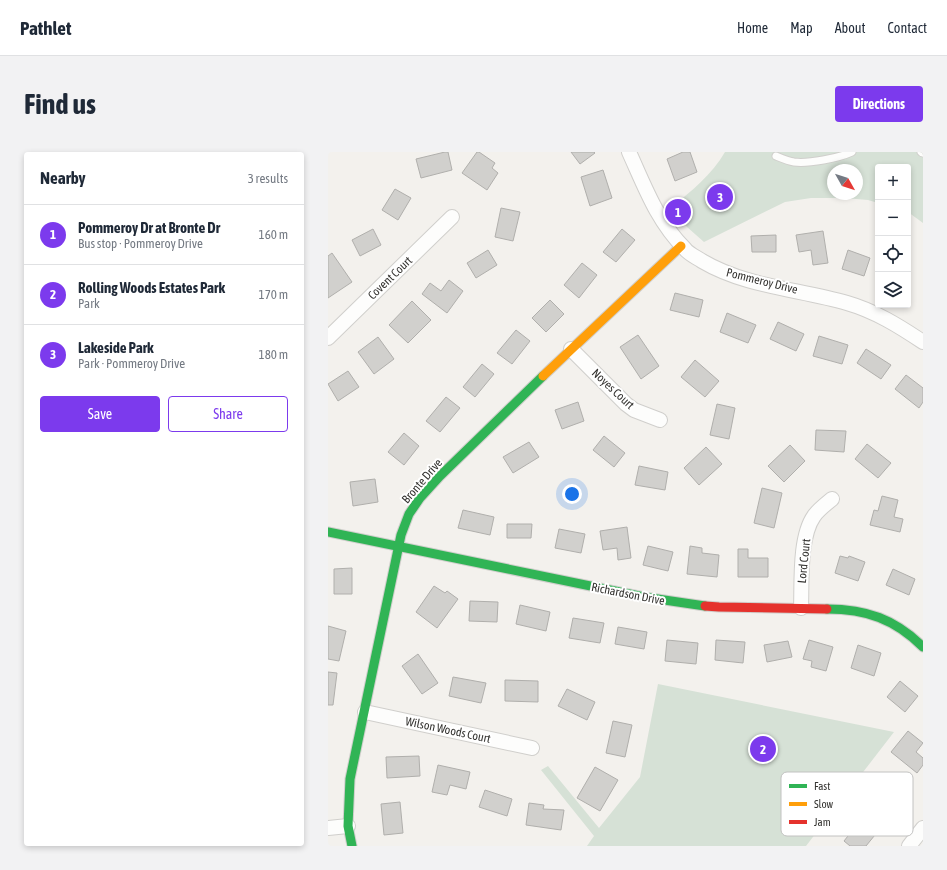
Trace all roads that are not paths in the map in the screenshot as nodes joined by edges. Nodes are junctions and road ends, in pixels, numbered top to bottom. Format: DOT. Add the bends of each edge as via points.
graph roads {
  1 [pos="629,152"];
  2 [pos="852,152"];
  3 [pos="776,156"];
  4 [pos="452,217"];
  5 [pos="682,246"];
  6 [pos="328,338"];
  7 [pos="923,342"];
  8 [pos="572,349"];
  9 [pos="660,420"];
  10 [pos="832,499"];
  11 [pos="328,532"];
  12 [pos="398,546"];
  13 [pos="801,608"];
  14 [pos="923,647"];
  15 [pos="364,712"];
  16 [pos="532,748"];
  17 [pos="348,826"];
  18 [pos="328,828"];
  19 [pos="923,828"];
  20 [pos="352,846"];
  21 [pos="909,846"];
  1 -- 5 [label="street, Pommeroy Drive" via="660,219"];
  2 -- 3 [label="lane" via="823,161 794,162"];
  4 -- 6 [label="street, Covent Court"];
  5 -- 7 [label="street, Pommeroy Drive" via="715,268 735,277 848,303 896,324"];
  5 -- 8 [label="street, Bronte Drive"];
  8 -- 9 [label="street, Noyes Court" via="626,404 634,410"];
  8 -- 12 [label="street, Bronte Drive" via="427,489 409,514"];
  10 -- 13 [label="street, Lord Court" via="814,516 808,527 802,558"];
  11 -- 12 [label="street, Richardson Drive"];
  12 -- 13 [label="street, Richardson Drive" via="688,604 754,609"];
  12 -- 15 [label="street, Bronte Drive"];
  13 -- 14 [label="street, Richardson Drive" via="862,611 900,627"];
  15 -- 16 [label="street, Wilson Woods Court"];
  15 -- 17 [label="street, Bronte Drive" via="350,779"];
  17 -- 18 [label="street"];
  17 -- 20 [label="street, Bronte Drive"];
  19 -- 21 [label="street"];
}
